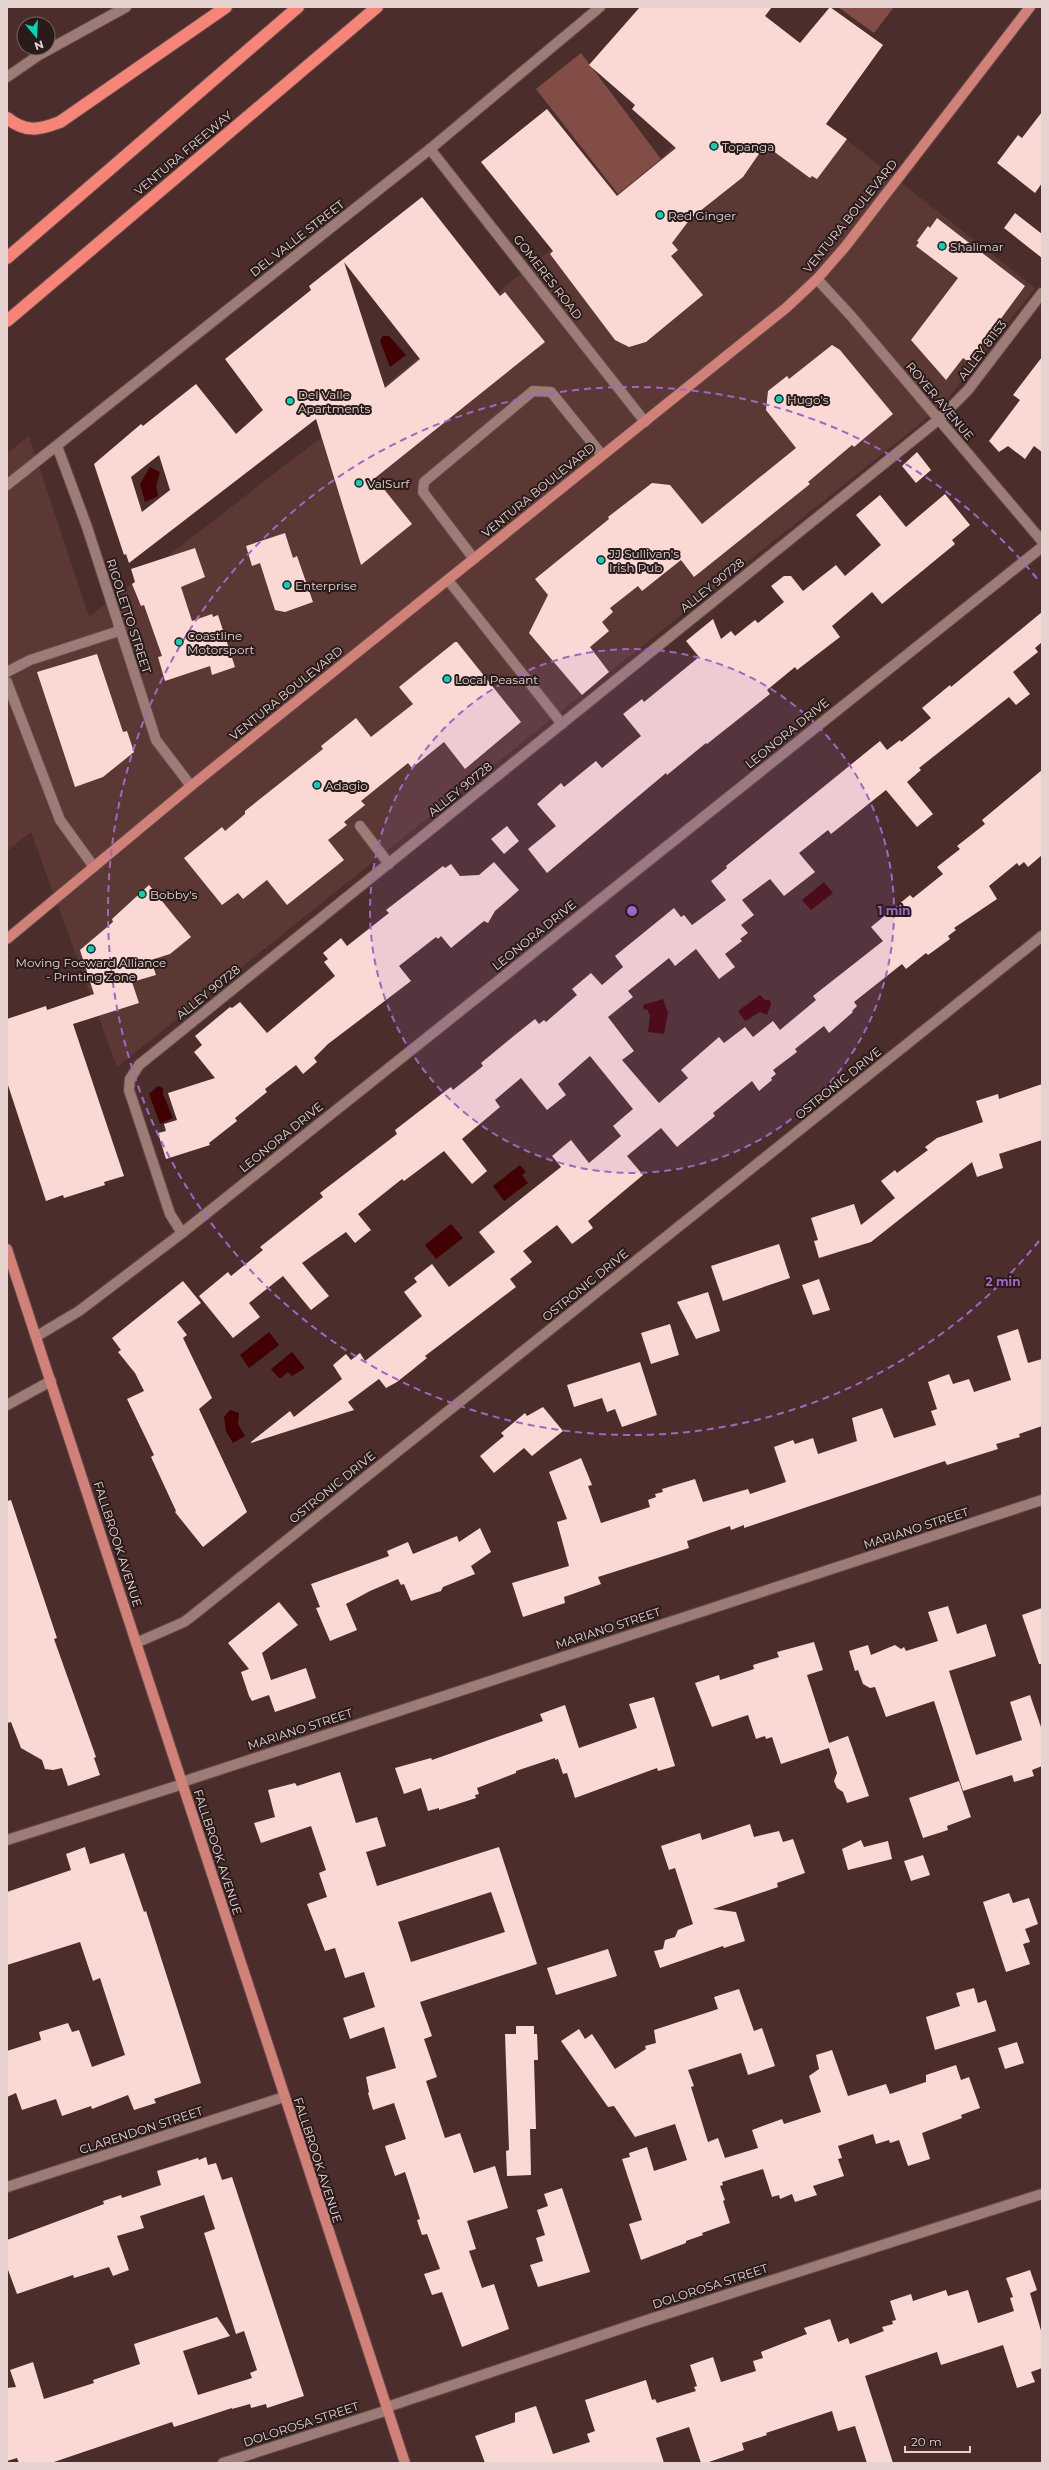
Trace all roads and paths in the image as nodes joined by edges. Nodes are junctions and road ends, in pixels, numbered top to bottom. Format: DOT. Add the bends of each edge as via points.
graph roads {
  1 [pos="126,7"];
  2 [pos="226,7"];
  3 [pos="298,7"];
  4 [pos="376,7"];
  5 [pos="600,7"];
  6 [pos="1030,7"];
  7 [pos="7,77"];
  8 [pos="7,118"];
  9 [pos="430,149"];
  10 [pos="7,258"];
  11 [pos="817,279"];
  12 [pos="1042,293"];
  13 [pos="7,321"];
  14 [pos="938,420"];
  15 [pos="645,422"];
  16 [pos="57,446"];
  17 [pos="602,455"];
  18 [pos="7,485"];
  19 [pos="1042,541"];
  20 [pos="1042,547"];
  21 [pos="474,559"];
  22 [pos="448,580"];
  23 [pos="120,631"];
  24 [pos="7,672"];
  25 [pos="7,682"];
  26 [pos="562,724"];
  27 [pos="191,786"];
  28 [pos="360,826"];
  29 [pos="389,864"];
  30 [pos="94,866"];
  31 [pos="1042,936"];
  32 [pos="7,939"];
  33 [pos="182,1233"];
  34 [pos="7,1249"];
  35 [pos="37,1336"];
  36 [pos="51,1381"];
  37 [pos="7,1405"];
  38 [pos="1042,1500"];
  39 [pos="136,1643"];
  40 [pos="182,1783"];
  41 [pos="7,1840"];
  42 [pos="284,2097"];
  43 [pos="7,2187"];
  44 [pos="1042,2194"];
  45 [pos="387,2409"];
  46 [pos="223,2463"];
  47 [pos="405,2463"];
  1 -- 7 [label="street" via="39,55"];
  2 -- 8 [label="highway" via="60,122 39,130 17,126"];
  3 -- 10 [label="highway"];
  4 -- 13 [label="highway, VENTURA FREEWAY"];
  5 -- 9 [label="street, DEL VALLE STREET"];
  6 -- 11 [label="main road, VENTURA BOULEVARD" via="845,247"];
  9 -- 15 [label="street, GOMERES ROAD"];
  9 -- 16 [label="street, DEL VALLE STREET"];
  11 -- 14 [label="street, ROYER AVENUE"];
  11 -- 15 [label="main road, VENTURA BOULEVARD" via="786,308"];
  12 -- 14 [label="street, ALLEY 81153" via="968,390"];
  14 -- 19 [label="street, ROYER AVENUE"];
  14 -- 26 [label="street, ALLEY 90728"];
  15 -- 17 [label="main road, VENTURA BOULEVARD"];
  16 -- 18 [label="street, DEL VALLE STREET"];
  16 -- 23 [label="street, RIGOLETTO STREET" via="87,527"];
  17 -- 21 [label="main road, VENTURA BOULEVARD"];
  17 -- 21 [label="street" via="551,392 533,391 424,482 423,492"];
  20 -- 33 [label="street, LEONORA DRIVE"];
  21 -- 22 [label="main road, VENTURA BOULEVARD"];
  22 -- 26 [label="street"];
  22 -- 27 [label="main road, VENTURA BOULEVARD"];
  23 -- 24 [label="street" via="30,660"];
  23 -- 27 [label="street, RIGOLETTO STREET" via="156,740"];
  25 -- 30 [label="street" via="60,820"];
  26 -- 29 [label="street, ALLEY 90728"];
  27 -- 30 [label="main road, VENTURA BOULEVARD"];
  28 -- 29 [label="street"];
  29 -- 33 [label="street, ALLEY 90728" via="139,1065 130,1078 129,1090 170,1214"];
  30 -- 32 [label="main road, VENTURA BOULEVARD"];
  31 -- 39 [label="street, OSTRONIC DRIVE" via="192,1616"];
  33 -- 35 [label="street, LEONORA DRIVE" via="79,1311"];
  34 -- 35 [label="main road, FALLBROOK AVENUE"];
  35 -- 36 [label="main road, FALLBROOK AVENUE"];
  36 -- 37 [label="street"];
  36 -- 39 [label="main road, FALLBROOK AVENUE"];
  38 -- 40 [label="street, MARIANO STREET"];
  39 -- 40 [label="main road, FALLBROOK AVENUE"];
  40 -- 41 [label="street, MARIANO STREET"];
  40 -- 42 [label="main road, FALLBROOK AVENUE"];
  42 -- 43 [label="street, CLARENDON STREET"];
  42 -- 45 [label="main road, FALLBROOK AVENUE"];
  44 -- 45 [label="street, DOLOROSA STREET" via="649,2320"];
  45 -- 46 [label="street, DOLOROSA STREET"];
  45 -- 47 [label="main road, FALLBROOK AVENUE"];
}
